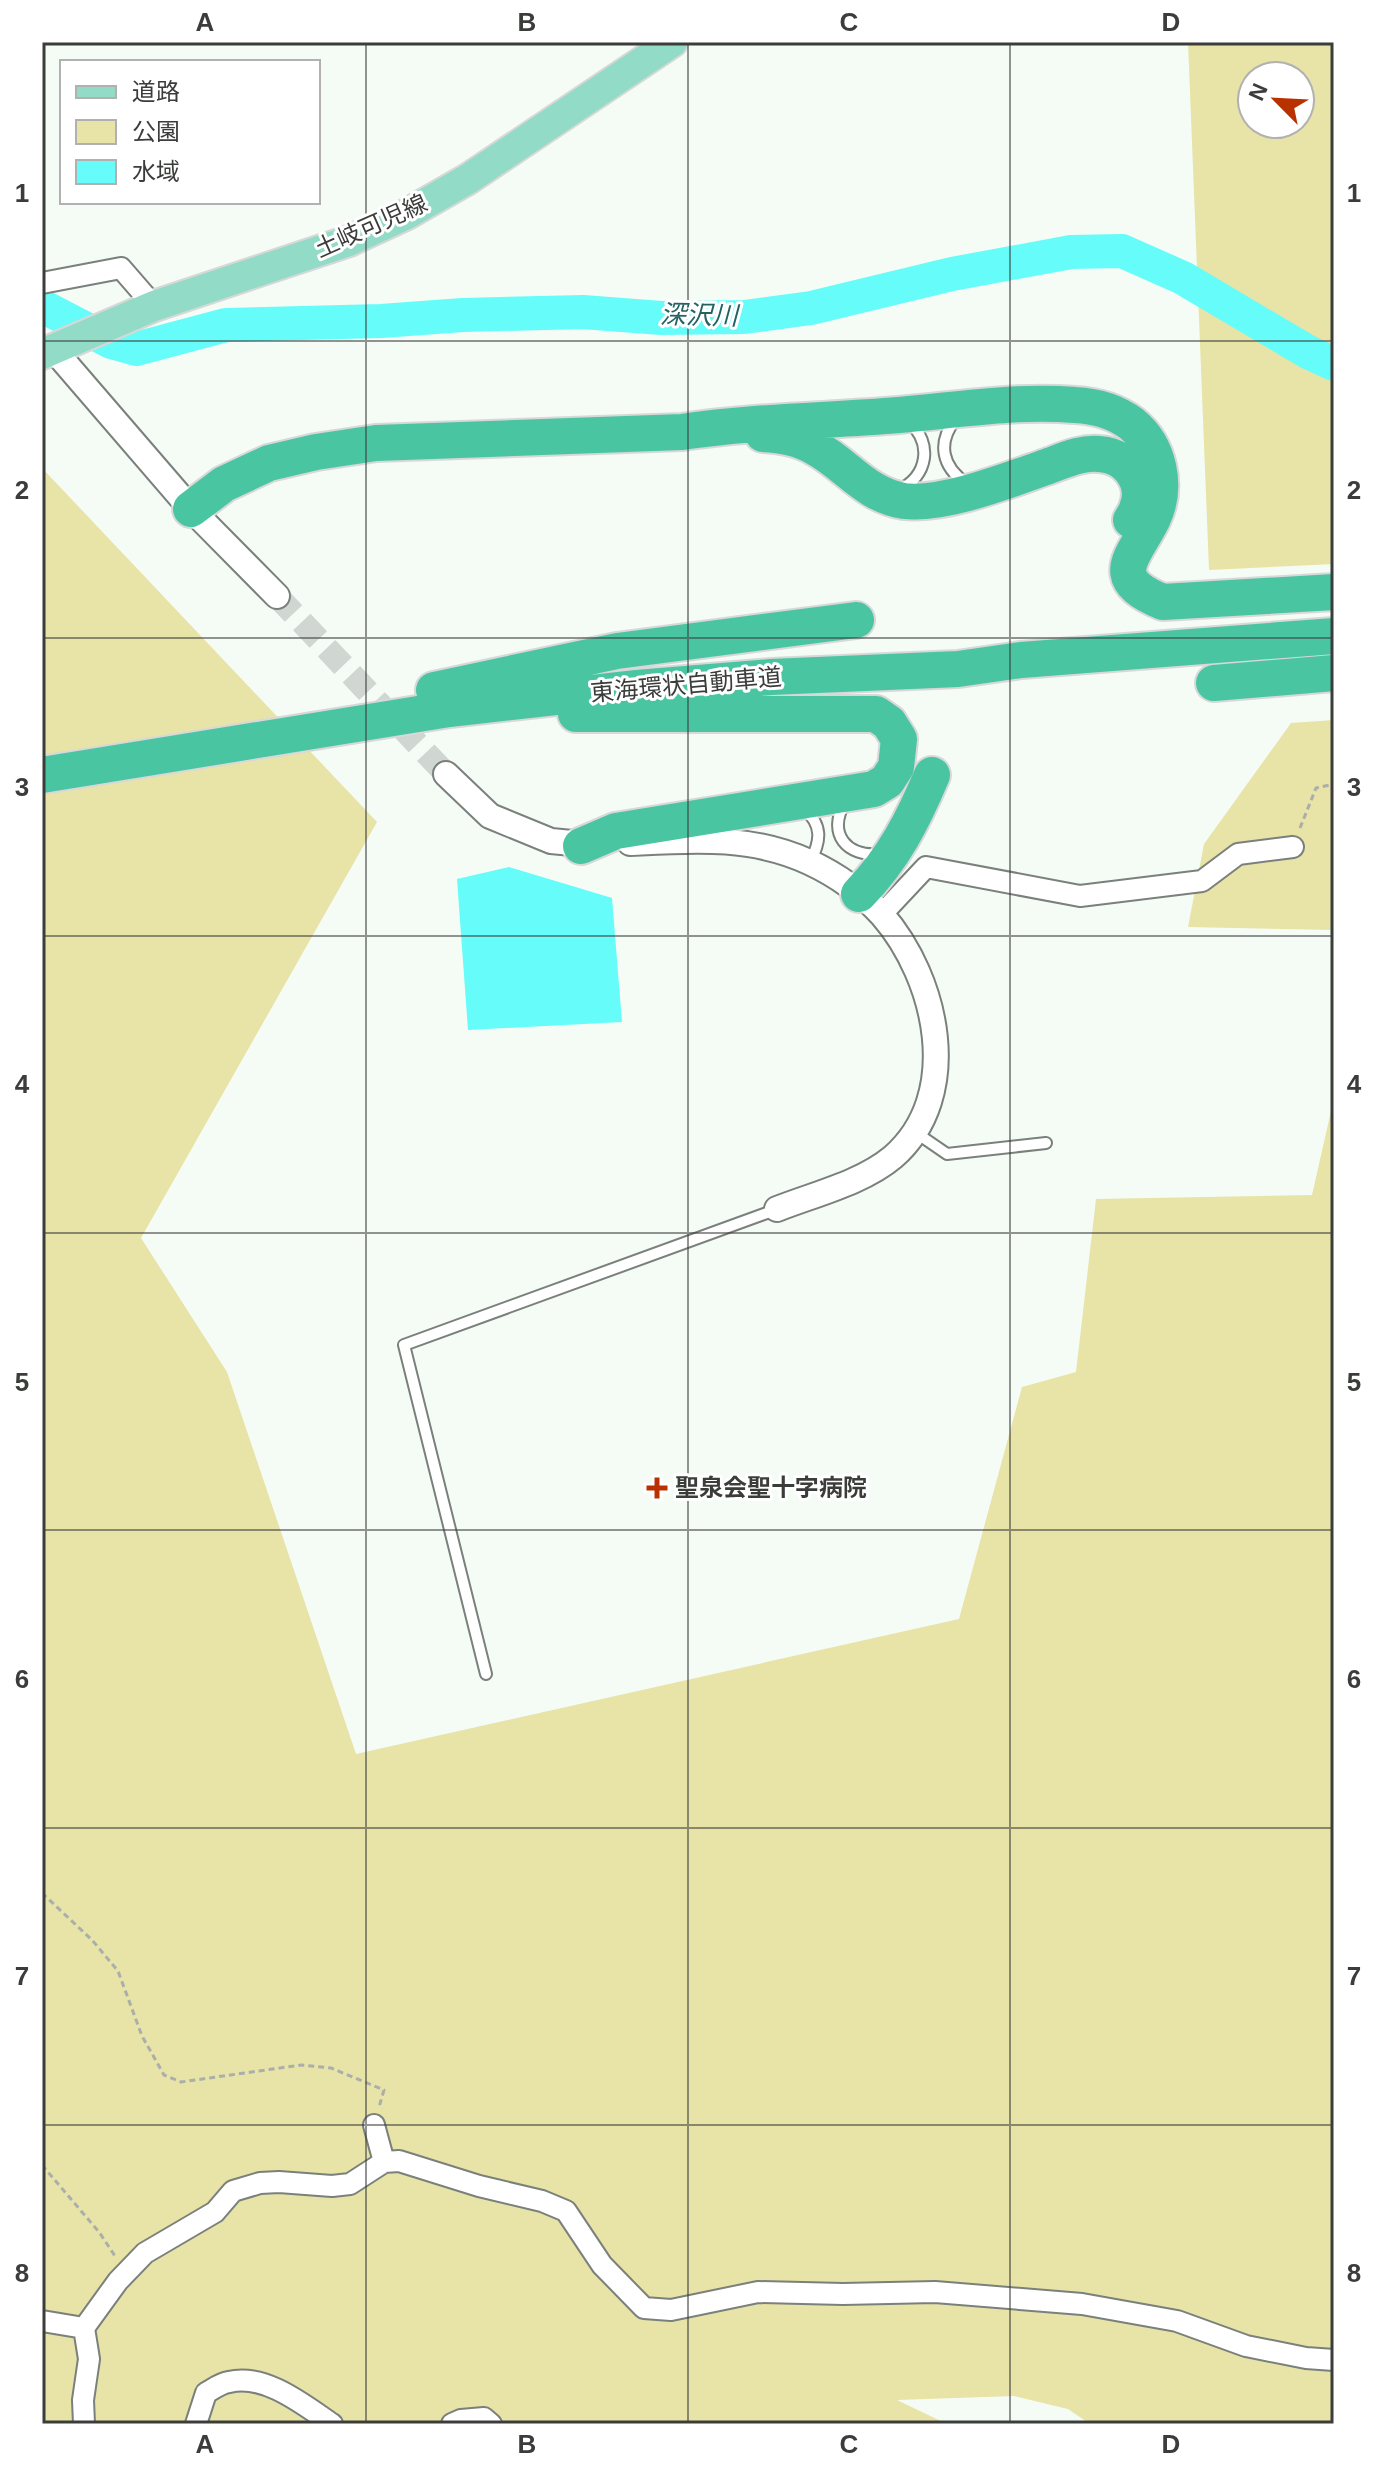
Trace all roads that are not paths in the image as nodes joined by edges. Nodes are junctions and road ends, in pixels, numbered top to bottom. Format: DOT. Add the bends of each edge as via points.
graph roads {
  1 [pos="672,42"];
  2 [pos="42,283"];
  3 [pos="154,306"];
  4 [pos="54,350"];
  5 [pos="969,408"];
  6 [pos="897,415"];
  7 [pos="682,432"];
  8 [pos="984,487"];
  9 [pos="880,493"];
  10 [pos="191,509"];
  11 [pos="1109,547"];
  12 [pos="1334,592"];
  13 [pos="277,596"];
  14 [pos="856,620"];
  15 [pos="1334,623"];
  16 [pos="1334,636"];
  17 [pos="1334,673"];
  18 [pos="1214,683"];
  19 [pos="209,741"];
  20 [pos="42,759"];
  21 [pos="446,774"];
  22 [pos="42,775"];
  23 [pos="932,775"];
  24 [pos="850,794"];
  25 [pos="796,803"];
  26 [pos="581,846"];
  27 [pos="1293,847"];
  28 [pos="898,848"];
  29 [pos="809,862"];
  30 [pos="870,905"];
  31 [pos="915,1132"];
  32 [pos="1046,1143"];
  33 [pos="777,1209"];
  34 [pos="486,1674"];
  35 [pos="374,2125"];
  36 [pos="384,2162"];
  37 [pos="42,2321"];
  38 [pos="84,2328"];
  39 [pos="1334,2360"];
  40 [pos="84,2424"];
  41 [pos="196,2424"];
  42 [pos="332,2424"];
  43 [pos="452,2424"];
  44 [pos="491,2424"];
  1 -- 3 [label="main road, 土岐可児線" via="407,214 349,241"];
  2 -- 3 [label="street" via="121,268"];
  3 -- 4 [label="main road, 土岐可児線"];
  4 -- 10 [label="street"];
  5 -- 6 [label="highway"];
  5 -- 8 [label="lane" via="953,421 943,451 953,473"];
  5 -- 12 [label="highway" via="1096,407 1131,424 1144,437 1159,467 1159,500 1128,570 1145,595 1163,602"];
  6 -- 7 [label="highway"];
  6 -- 9 [label="lane" via="922,437 925,457 914,481"];
  7 -- 9 [label="highway" via="795,439"];
  7 -- 10 [label="highway" via="376,443 269,463 224,484"];
  8 -- 9 [label="highway" via="923,501"];
  8 -- 11 [label="highway" via="1081,455 1116,457 1130,467 1140,500 1134,518"];
  10 -- 13 [label="street"];
  14 -- 19 [label="highway" via="617,651 298,711"];
  15 -- 19 [label="highway, 東海環状自動車道" via="682,671 309,714"];
  16 -- 19 [label="highway, 東海環状自動車道" via="958,669 637,688"];
  17 -- 18 [label="highway"];
  19 -- 20 [label="highway, 東海環状自動車道"];
  19 -- 22 [label="highway, 東海環状自動車道"];
  19 -- 24 [label="highway" via="235,751 395,726 533,714 876,714 899,739 896,767 874,789"];
  21 -- 26 [label="street" via="490,816 551,841"];
  23 -- 28 [label="highway"];
  24 -- 25 [label="highway"];
  24 -- 28 [label="lane" via="838,820 844,843 869,855"];
  25 -- 26 [label="highway" via="616,831"];
  25 -- 29 [label="lane" via="817,822 820,834"];
  26 -- 29 [label="street" via="712,839 755,845"];
  27 -- 30 [label="street" via="1238,854 1202,881 1080,896 926,867"];
  28 -- 30 [label="highway"];
  29 -- 30 [label="street"];
  30 -- 31 [label="street" via="916,967 934,1038 931,1099"];
  31 -- 32 [label="lane" via="947,1154"];
  31 -- 33 [label="street" via="870,1173"];
  33 -- 34 [label="lane" via="404,1345"];
  35 -- 36 [label="street"];
  36 -- 38 [label="street" via="350,2184 260,2183 233,2191 215,2212 145,2253"];
  36 -- 39 [label="street" via="399,2161 566,2211 602,2265 644,2308 671,2310 758,2292 935,2292 1082,2304 1177,2321 1246,2346"];
  37 -- 38 [label="street"];
  38 -- 40 [label="street" via="89,2359"];
  41 -- 42 [label="street" via="206,2393 229,2382 255,2381 296,2399"];
  43 -- 44 [label="street" via="484,2418"];
}
